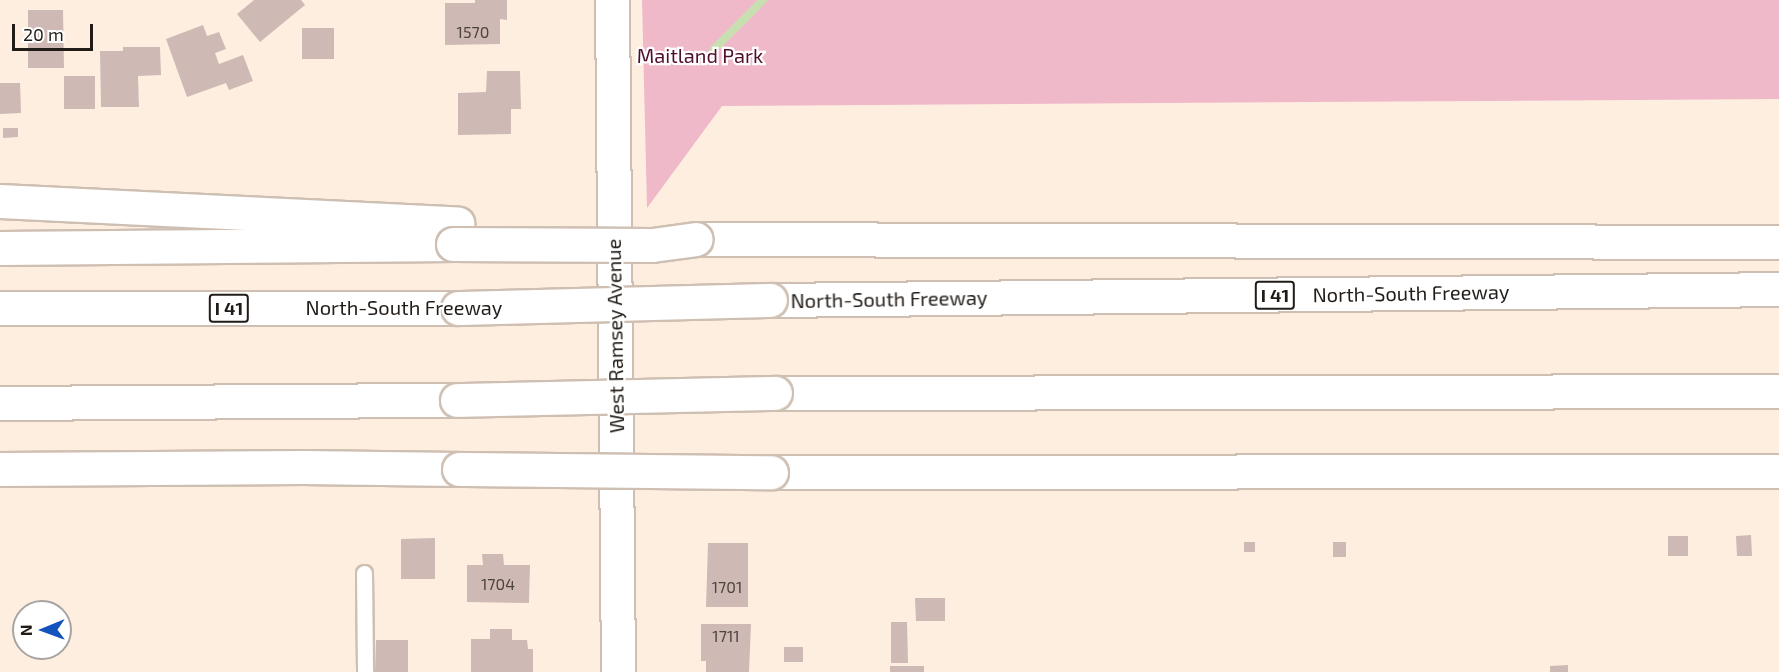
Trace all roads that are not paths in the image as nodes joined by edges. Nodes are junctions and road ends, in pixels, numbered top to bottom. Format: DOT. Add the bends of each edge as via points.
graph roads {
  1 [pos="612,0"];
  2 [pos="0,201"];
  3 [pos="455,233"];
  4 [pos="1779,242"];
  5 [pos="0,248"];
  6 [pos="1779,289"];
  7 [pos="0,308"];
  8 [pos="1779,391"];
  9 [pos="0,403"];
  10 [pos="303,466"];
  11 [pos="0,469"];
  12 [pos="1779,471"];
  13 [pos="0,485"];
  14 [pos="364,573"];
  15 [pos="365,672"];
  16 [pos="618,672"];
  1 -- 16 [label="main road, West Ramsey Avenue"];
  2 -- 3 [label="main road"];
  3 -- 4 [label="main road, bridge" via="653,232 696,239 771,240"];
  3 -- 5 [label="main road"];
  6 -- 7 [label="main road, North-South Freeway / I 41, bridge" via="770,300 458,308"];
  8 -- 9 [label="main road, bridge" via="775,393"];
  10 -- 11 [label="main road"];
  10 -- 12 [label="main road, bridge" via="771,472"];
  10 -- 13 [label="main road" via="230,480"];
  14 -- 15 [label="lane"];
}
